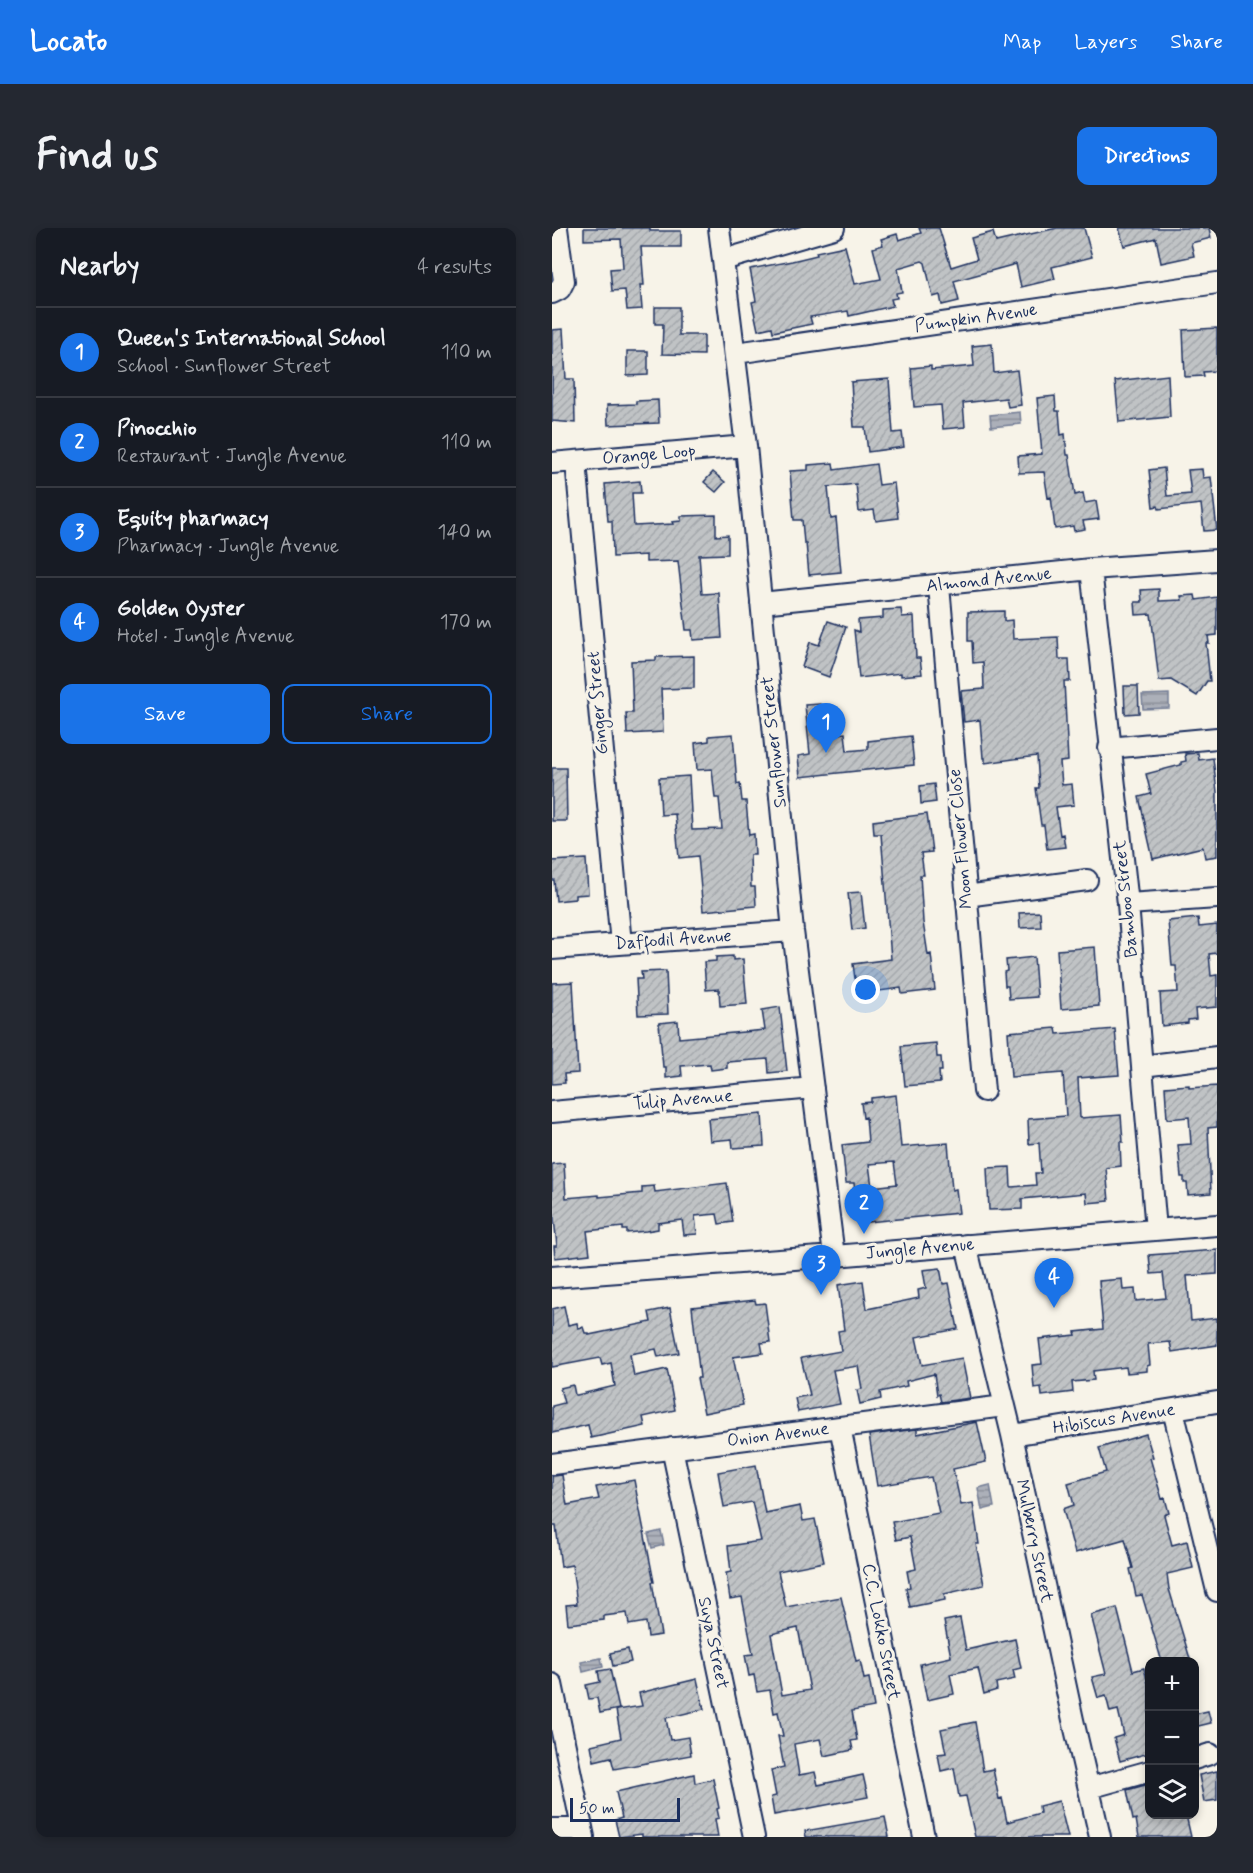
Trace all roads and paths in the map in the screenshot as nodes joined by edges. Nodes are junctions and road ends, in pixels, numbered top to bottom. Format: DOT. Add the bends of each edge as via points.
graph roads {
  1 [pos="556,228"];
  2 [pos="719,228"];
  3 [pos="834,228"];
  4 [pos="723,260"];
  5 [pos="1217,283"];
  6 [pos="552,293"];
  7 [pos="736,354"];
  8 [pos="746,446"];
  9 [pos="576,462"];
  10 [pos="552,463"];
  11 [pos="1217,560"];
  12 [pos="1091,569"];
  13 [pos="939,586"];
  14 [pos="760,603"];
  15 [pos="1217,738"];
  16 [pos="1109,748"];
  17 [pos="1087,879"];
  18 [pos="966,896"];
  19 [pos="1217,898"];
  20 [pos="1128,904"];
  21 [pos="793,931"];
  22 [pos="621,944"];
  23 [pos="552,949"];
  24 [pos="1217,1058"];
  25 [pos="1142,1066"];
  26 [pos="813,1088"];
  27 [pos="984,1091"];
  28 [pos="552,1112"];
  29 [pos="1217,1225"];
  30 [pos="1156,1230"];
  31 [pos="966,1245"];
  32 [pos="834,1256"];
  33 [pos="552,1276"];
  34 [pos="1217,1402"];
  35 [pos="1004,1406"];
  36 [pos="1173,1410"];
  37 [pos="840,1427"];
  38 [pos="1012,1435"];
  39 [pos="672,1448"];
  40 [pos="552,1464"];
  41 [pos="1217,1591"];
  42 [pos="552,1684"];
  43 [pos="1145,1772"];
  44 [pos="1089,1788"];
  45 [pos="552,1829"];
  46 [pos="583,1833"];
  47 [pos="753,1837"];
  48 [pos="924,1837"];
  49 [pos="1100,1837"];
  1 -- 6 [label="street" via="564,281"];
  2 -- 4 [label="street, Sunflower Street"];
  3 -- 4 [label="street"];
  4 -- 7 [label="street, Sunflower Street"];
  5 -- 7 [label="street, Pumpkin Avenue"];
  7 -- 8 [label="street, Sunflower Street"];
  8 -- 9 [label="street, Orange Loop"];
  8 -- 14 [label="street, Sunflower Street"];
  9 -- 10 [label="street, Orange Loop"];
  9 -- 22 [label="street, Ginger Street"];
  11 -- 12 [label="street, Almond Avenue"];
  12 -- 13 [label="street, Almond Avenue"];
  12 -- 16 [label="street, Bamboo Street"];
  13 -- 14 [label="street, Almond Avenue"];
  13 -- 18 [label="street, Moon Flower Close"];
  14 -- 21 [label="street, Sunflower Street"];
  15 -- 16 [label="street"];
  16 -- 20 [label="street, Bamboo Street"];
  17 -- 18 [label="street"];
  18 -- 27 [label="street, Moon Flower Close"];
  19 -- 20 [label="street"];
  20 -- 25 [label="street, Bamboo Street"];
  21 -- 22 [label="street, Daffodil Avenue"];
  21 -- 26 [label="street, Sunflower Street"];
  22 -- 23 [label="street, Daffodil Avenue"];
  24 -- 25 [label="street"];
  25 -- 30 [label="street, Bamboo Street"];
  26 -- 28 [label="street, Tulip Avenue"];
  26 -- 32 [label="street, Sunflower Street"];
  29 -- 30 [label="street, Jungle Avenue"];
  30 -- 31 [label="street, Jungle Avenue"];
  31 -- 32 [label="street, Jungle Avenue"];
  31 -- 35 [label="street, Mulberry Street"];
  32 -- 33 [label="street, Jungle Avenue"];
  34 -- 36 [label="street, Hibiscus Avenue"];
  35 -- 37 [label="street, Onion Avenue"];
  35 -- 38 [label="street, Mulberry Street"];
  36 -- 38 [label="street, Hibiscus Avenue"];
  36 -- 41 [label="street"];
  37 -- 39 [label="street, Onion Avenue"];
  37 -- 48 [label="street, C.C. Lokko Street"];
  38 -- 44 [label="street, Mulberry Street"];
  39 -- 40 [label="street, Onion Avenue"];
  39 -- 47 [label="street, Suya Street"];
  42 -- 46 [label="street"];
  43 -- 44 [label="street"];
  44 -- 49 [label="street, Mulberry Street"];
  45 -- 46 [label="street"];
}
